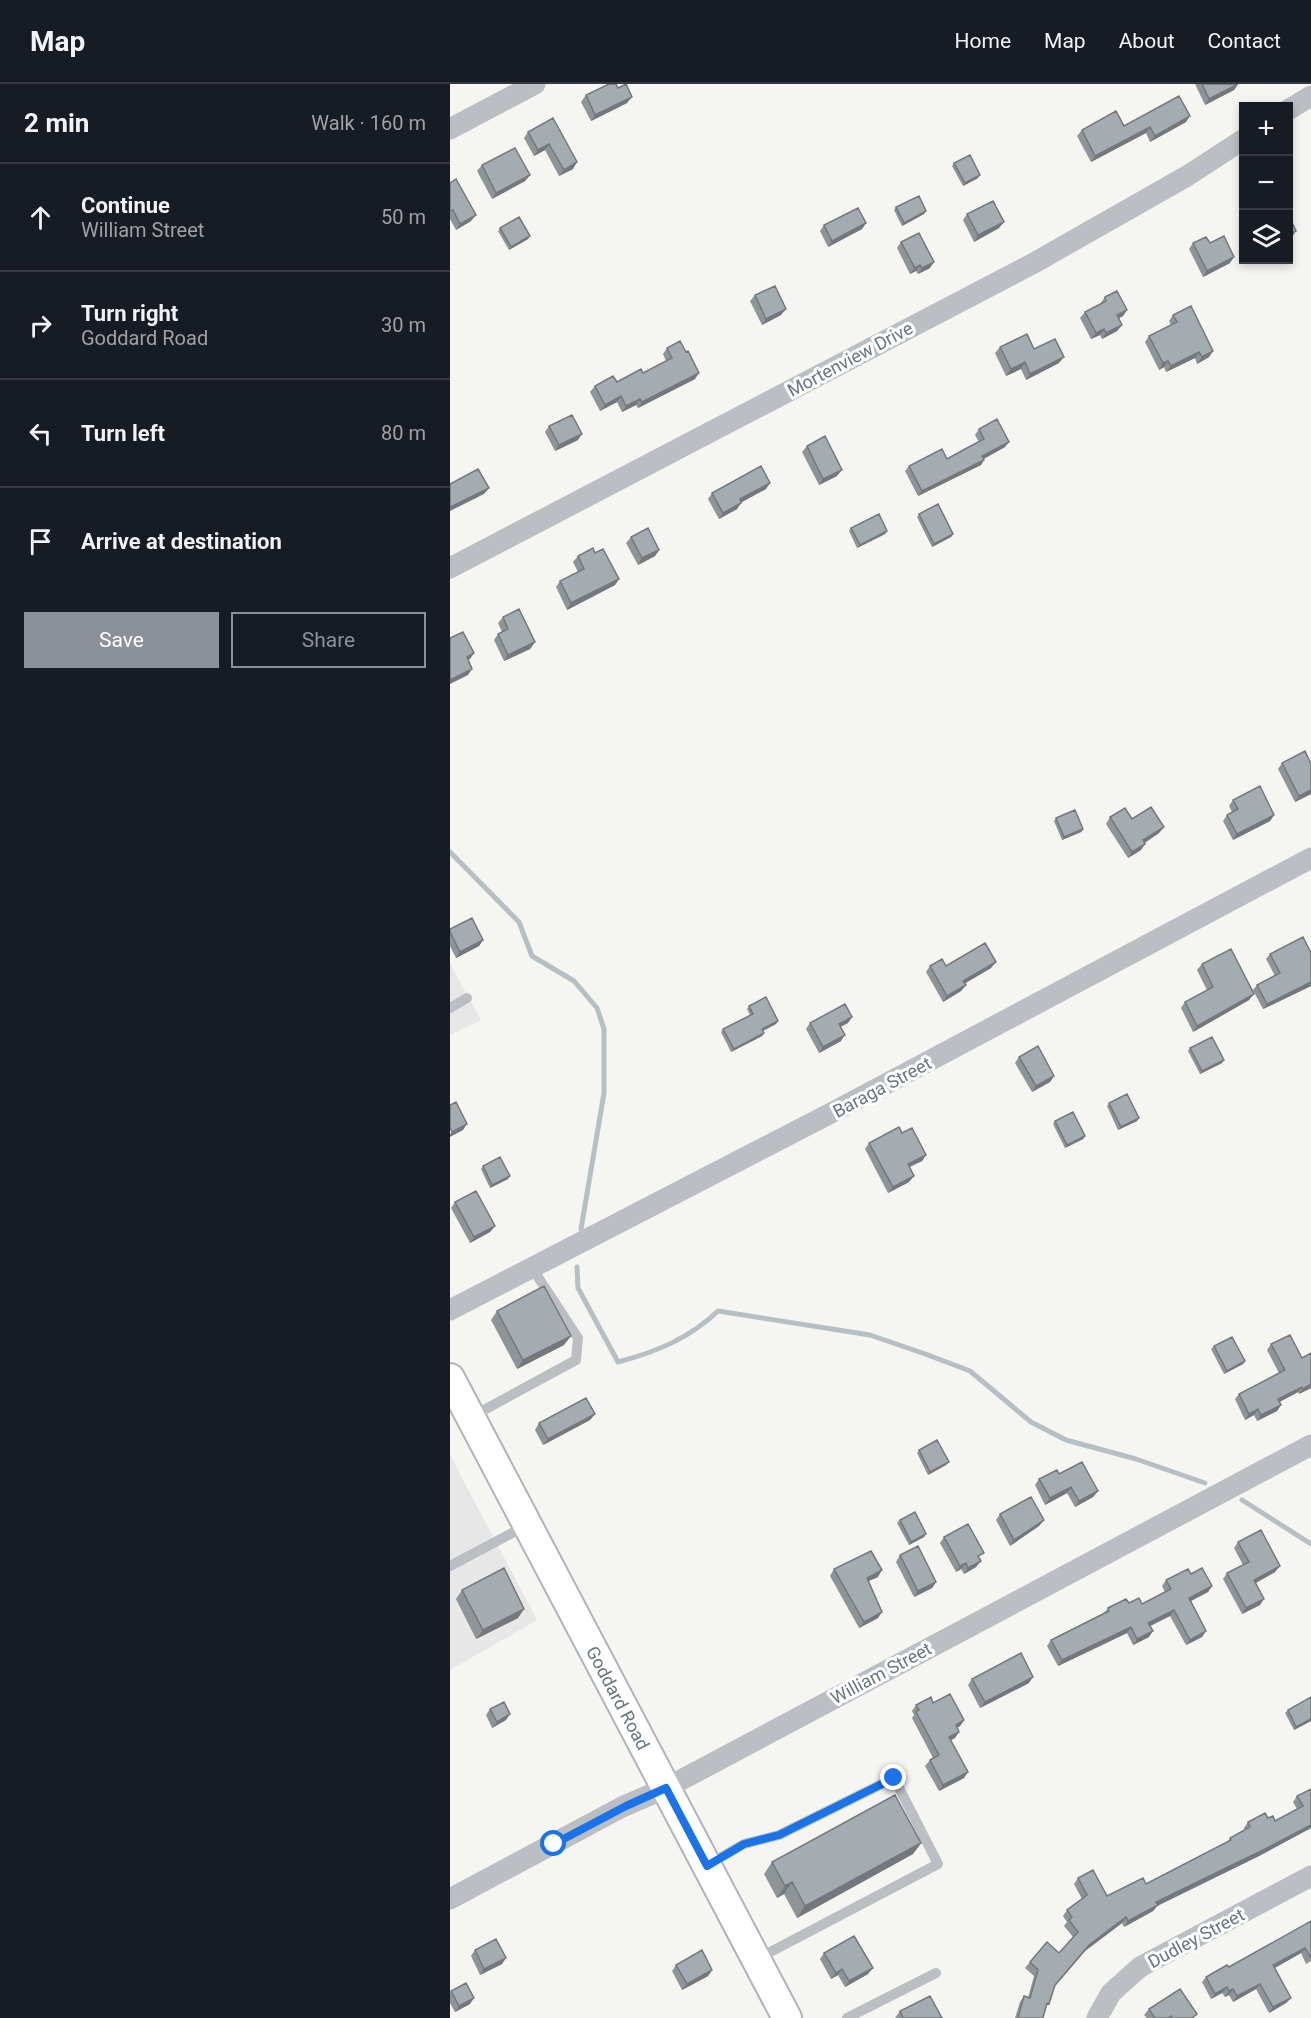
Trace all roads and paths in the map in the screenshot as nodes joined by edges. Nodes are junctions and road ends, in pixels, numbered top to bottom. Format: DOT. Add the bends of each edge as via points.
graph roads {
  1 [pos="535,84"];
  2 [pos="1311,96"];
  3 [pos="1293,107"];
  4 [pos="450,129"];
  5 [pos="1239,142"];
  6 [pos="450,568"];
  7 [pos="1311,858"];
  8 [pos="466,998"];
  9 [pos="450,1008"];
  10 [pos="532,1268"];
  11 [pos="450,1310"];
  12 [pos="450,1378"];
  13 [pos="471,1417"];
  14 [pos="1311,1445"];
  15 [pos="527,1525"];
  16 [pos="450,1566"];
  17 [pos="666,1788"];
  18 [pos="707,1866"];
  19 [pos="1311,1876"];
  20 [pos="450,1899"];
  21 [pos="756,1959"];
  22 [pos="936,1973"];
  23 [pos="787,2018"];
  24 [pos="847,2018"];
  25 [pos="1097,2018"];
  1 -- 4 [label="street"];
  2 -- 3 [label="street"];
  5 -- 6 [label="street, Mortenview Drive" via="1034,263"];
  7 -- 10 [label="street, Baraga Street" via="814,1123"];
  8 -- 9 [label="lane"];
  10 -- 11 [label="street, Baraga Street"];
  10 -- 13 [label="lane" via="578,1338 576,1360"];
  12 -- 13 [label="main road, Goddard Road"];
  13 -- 15 [label="main road, Goddard Road"];
  14 -- 17 [label="street, William Street"];
  15 -- 16 [label="lane"];
  15 -- 17 [label="main road, Goddard Road"];
  17 -- 18 [label="main road, Goddard Road"];
  17 -- 20 [label="street, William Street" via="622,1807"];
  18 -- 21 [label="main road, Goddard Road"];
  18 -- 21 [label="lane" via="744,1844 779,1835 894,1778 938,1864"];
  19 -- 25 [label="street, Dudley Street" via="1140,1967 1110,1993"];
  21 -- 23 [label="main road, Goddard Road"];
  22 -- 24 [label="lane"];
}
